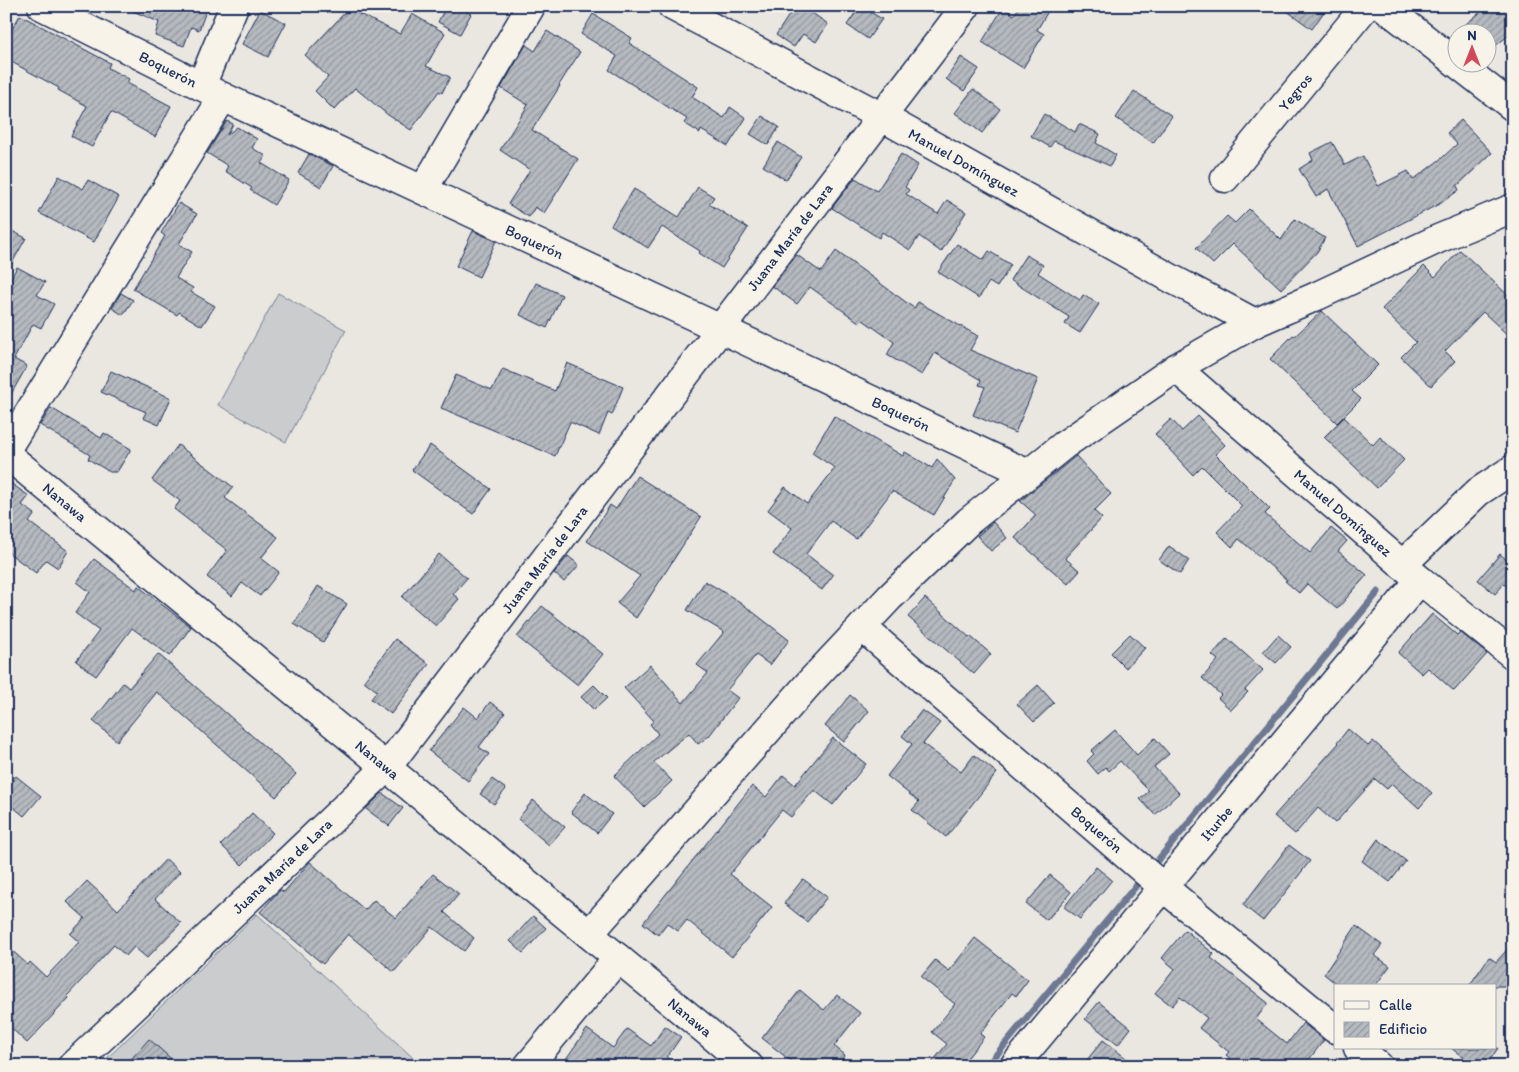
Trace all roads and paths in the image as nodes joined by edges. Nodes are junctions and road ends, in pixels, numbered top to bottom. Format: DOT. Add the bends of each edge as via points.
graph roads {
  1 [pos="42,6"];
  2 [pos="234,6"];
  3 [pos="531,6"];
  4 [pos="672,6"];
  5 [pos="966,6"];
  6 [pos="1366,6"];
  7 [pos="1383,6"];
  8 [pos="212,91"];
  9 [pos="1513,107"];
  10 [pos="882,117"];
  11 [pos="1225,178"];
  12 [pos="423,190"];
  13 [pos="1513,208"];
  14 [pos="1255,323"];
  15 [pos="721,329"];
  16 [pos="1176,368"];
  17 [pos="6,450"];
  18 [pos="6,454"];
  19 [pos="1513,469"];
  20 [pos="1028,474"];
  21 [pos="1411,572"];
  22 [pos="862,627"];
  23 [pos="1513,655"];
  24 [pos="387,767"];
  25 [pos="1163,887"];
  26 [pos="589,934"];
  27 [pos="618,958"];
  28 [pos="1334,1028"];
  29 [pos="1360,1050"];
  30 [pos="72,1066"];
  31 [pos="528,1066"];
  32 [pos="749,1066"];
  33 [pos="1014,1066"];
  34 [pos="1380,1066"];
  1 -- 8 [label="street, Boquerón"];
  2 -- 8 [label="street"];
  3 -- 12 [label="street"];
  4 -- 10 [label="street, Manuel Domínguez"];
  5 -- 10 [label="street, Juana María de Lara"];
  6 -- 11 [label="street, Yegros"];
  7 -- 9 [label="street"];
  8 -- 12 [label="street, Boquerón"];
  8 -- 17 [label="street"];
  10 -- 14 [label="street, Manuel Domínguez"];
  10 -- 15 [label="street, Juana María de Lara"];
  12 -- 15 [label="street, Boquerón"];
  13 -- 14 [label="street"];
  14 -- 16 [label="street"];
  15 -- 20 [label="street, Boquerón"];
  15 -- 24 [label="street, Juana María de Lara"];
  16 -- 20 [label="street" via="1064,445"];
  16 -- 21 [label="street, Manuel Domínguez"];
  18 -- 24 [label="street, Nanawa"];
  19 -- 21 [label="street, Iturbe" via="1478,492"];
  20 -- 22 [label="street" via="969,521"];
  21 -- 23 [label="street, Manuel Domínguez"];
  21 -- 25 [label="street, Iturbe"];
  22 -- 25 [label="street, Boquerón"];
  22 -- 26 [label="street"];
  24 -- 26 [label="street, Nanawa"];
  24 -- 30 [label="street, Juana María de Lara"];
  25 -- 28 [label="street, Boquerón"];
  25 -- 33 [label="street, Iturbe"];
  26 -- 27 [label="street, Nanawa"];
  27 -- 31 [label="street"];
  27 -- 32 [label="street, Nanawa"];
  29 -- 34 [label="street"];
}
